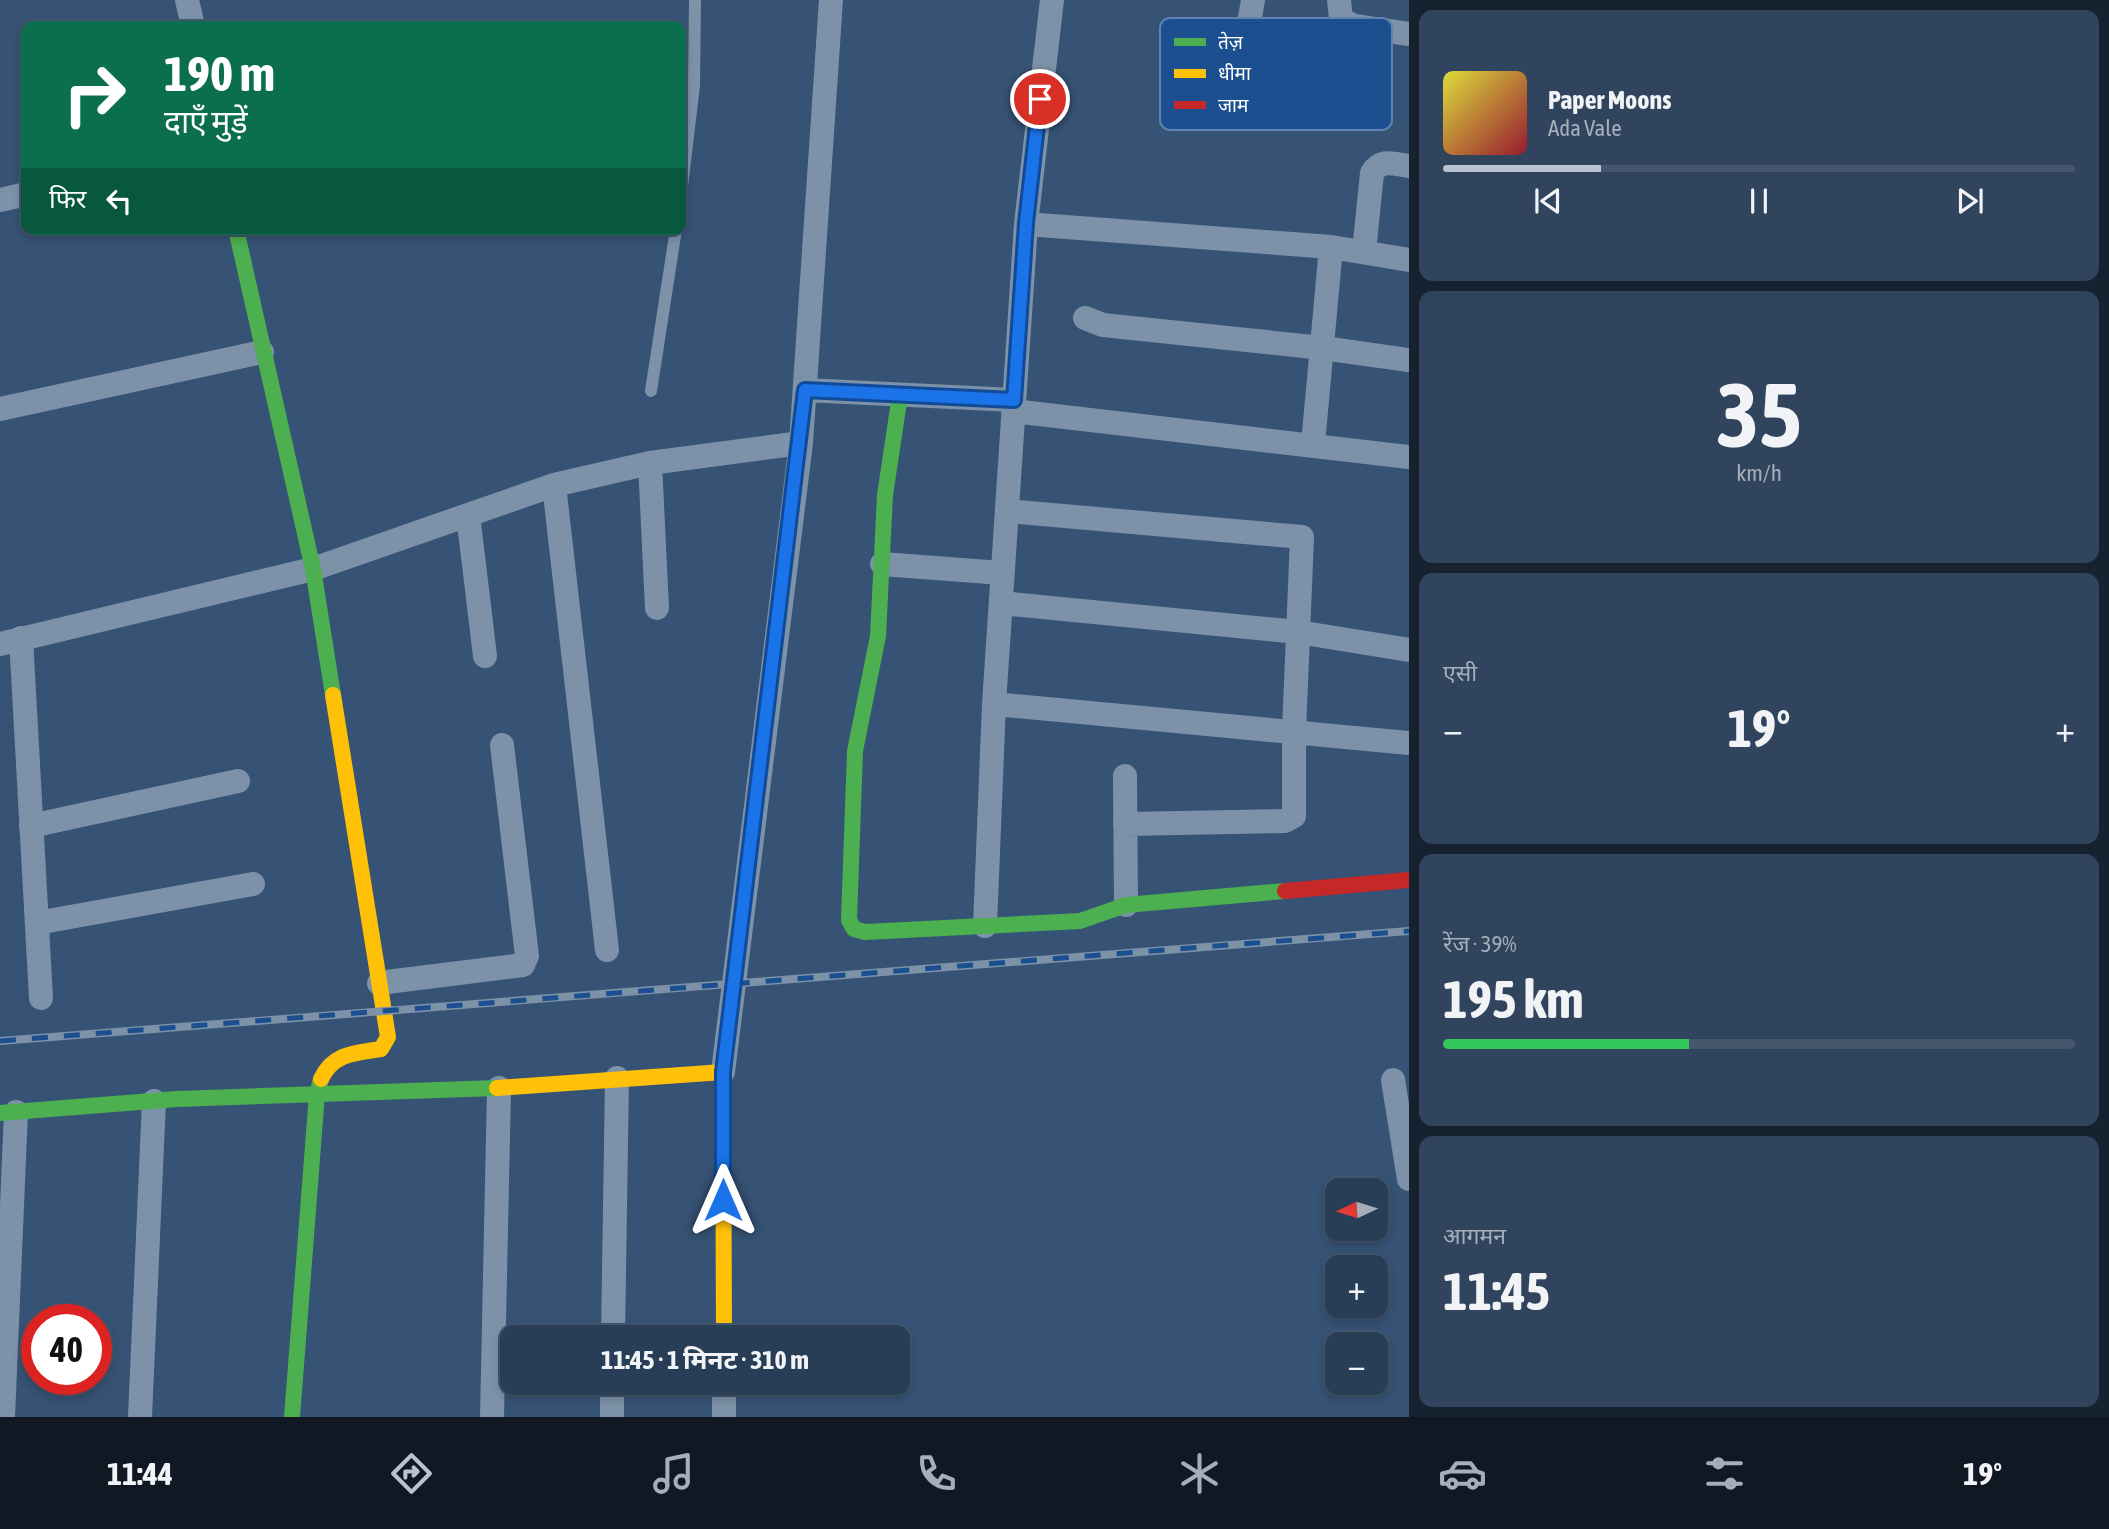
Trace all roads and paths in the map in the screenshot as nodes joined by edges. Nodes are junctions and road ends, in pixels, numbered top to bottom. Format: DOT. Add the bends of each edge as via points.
graph roads {
  1 [pos="187,0"];
  2 [pos="695,0"];
  3 [pos="831,0"];
  4 [pos="1052,0"];
  5 [pos="1253,0"];
  6 [pos="1339,0"];
  7 [pos="1250,18"];
  8 [pos="1341,18"];
  9 [pos="192,21"];
  10 [pos="686,112"];
  11 [pos="1409,166"];
  12 [pos="21,195"];
  13 [pos="0,200"];
  14 [pos="1026,223"];
  15 [pos="237,235"];
  16 [pos="675,235"];
  17 [pos="1331,247"];
  18 [pos="1364,252"];
  19 [pos="1409,260"];
  20 [pos="1085,318"];
  21 [pos="1323,348"];
  22 [pos="262,352"];
  23 [pos="1409,360"];
  24 [pos="805,390"];
  25 [pos="651,391"];
  26 [pos="900,395"];
  27 [pos="1014,406"];
  28 [pos="0,409"];
  29 [pos="801,443"];
  30 [pos="1313,444"];
  31 [pos="1409,457"];
  32 [pos="650,463"];
  33 [pos="554,485"];
  34 [pos="1007,511"];
  35 [pos="468,515"];
  36 [pos="882,564"];
  37 [pos="313,569"];
  38 [pos="1002,573"];
  39 [pos="1001,603"];
  40 [pos="657,608"];
  41 [pos="1298,632"];
  42 [pos="11,641"];
  43 [pos="1409,650"];
  44 [pos="485,656"];
  45 [pos="994,704"];
  46 [pos="1294,732"];
  47 [pos="1409,743"];
  48 [pos="502,745"];
  49 [pos="1125,776"];
  50 [pos="238,781"];
  51 [pos="1125,824"];
  52 [pos="31,826"];
  53 [pos="1409,880"];
  54 [pos="253,884"];
  55 [pos="1126,905"];
  56 [pos="37,923"];
  57 [pos="985,926"];
  58 [pos="607,950"];
  59 [pos="379,983"];
  60 [pos="41,998"];
  61 [pos="723,1072"];
  62 [pos="617,1078"];
  63 [pos="1393,1080"];
  64 [pos="499,1088"];
  65 [pos="317,1094"];
  66 [pos="154,1101"];
  67 [pos="8,1112"];
  68 [pos="1409,1180"];
  69 [pos="613,1325"];
  70 [pos="724,1325"];
  71 [pos="2,1384"];
  72 [pos="612,1395"];
  73 [pos="724,1395"];
  74 [pos="3,1417"];
  75 [pos="140,1417"];
  76 [pos="292,1417"];
  77 [pos="492,1417"];
  78 [pos="612,1417"];
  79 [pos="724,1417"];
  1 -- 9 [label="street"];
  2 -- 10 [label="lane"];
  3 -- 24 [label="street"];
  4 -- 14 [label="street"];
  5 -- 7 [label="street"];
  6 -- 8 [label="street"];
  11 -- 18 [label="street" via="1384,162 1372,173"];
  12 -- 13 [label="street"];
  14 -- 17 [label="street"];
  14 -- 27 [label="street"];
  15 -- 22 [label="street"];
  16 -- 25 [label="lane"];
  17 -- 18 [label="street"];
  17 -- 21 [label="street"];
  18 -- 19 [label="street"];
  20 -- 21 [label="street" via="1103,325"];
  21 -- 23 [label="street"];
  21 -- 30 [label="street"];
  22 -- 28 [label="street"];
  22 -- 37 [label="street"];
  24 -- 26 [label="street"];
  24 -- 29 [label="street"];
  26 -- 27 [label="street"];
  26 -- 36 [label="street" via="886,485"];
  27 -- 30 [label="street"];
  27 -- 34 [label="street"];
  29 -- 32 [label="street"];
  29 -- 61 [label="street"];
  30 -- 31 [label="street"];
  32 -- 33 [label="street"];
  32 -- 40 [label="street"];
  33 -- 35 [label="street"];
  33 -- 58 [label="street"];
  34 -- 38 [label="street"];
  34 -- 41 [label="street" via="1302,537"];
  35 -- 37 [label="street"];
  35 -- 44 [label="street"];
  36 -- 38 [label="street"];
  36 -- 57 [label="street" via="878,636 855,751 849,920 854,929 865,932"];
  37 -- 42 [label="street"];
  37 -- 59 [label="street"];
  38 -- 39 [label="street"];
  39 -- 41 [label="street"];
  39 -- 45 [label="street"];
  41 -- 43 [label="street"];
  41 -- 46 [label="street"];
  42 -- 52 [label="street"];
  45 -- 46 [label="street"];
  45 -- 57 [label="street"];
  46 -- 47 [label="street"];
  46 -- 51 [label="street" via="1294,816 1285,821"];
  48 -- 59 [label="street" via="527,956 523,965"];
  49 -- 51 [label="street"];
  50 -- 52 [label="street"];
  51 -- 55 [label="street"];
  52 -- 56 [label="street"];
  53 -- 55 [label="street"];
  54 -- 56 [label="street"];
  55 -- 57 [label="street" via="1080,921"];
  56 -- 60 [label="street"];
  59 -- 65 [label="street" via="387,1043 381,1049 331,1059 322,1070"];
  61 -- 62 [label="street"];
  61 -- 70 [label="street"];
  62 -- 64 [label="street"];
  62 -- 69 [label="street"];
  63 -- 68 [label="street"];
  64 -- 65 [label="street"];
  64 -- 77 [label="street"];
  65 -- 66 [label="street"];
  65 -- 76 [label="street"];
  66 -- 67 [label="street"];
  66 -- 75 [label="street"];
  67 -- 71 [label="street"];
  71 -- 74 [label="street"];
  72 -- 78 [label="street"];
  73 -- 79 [label="street"];
}
